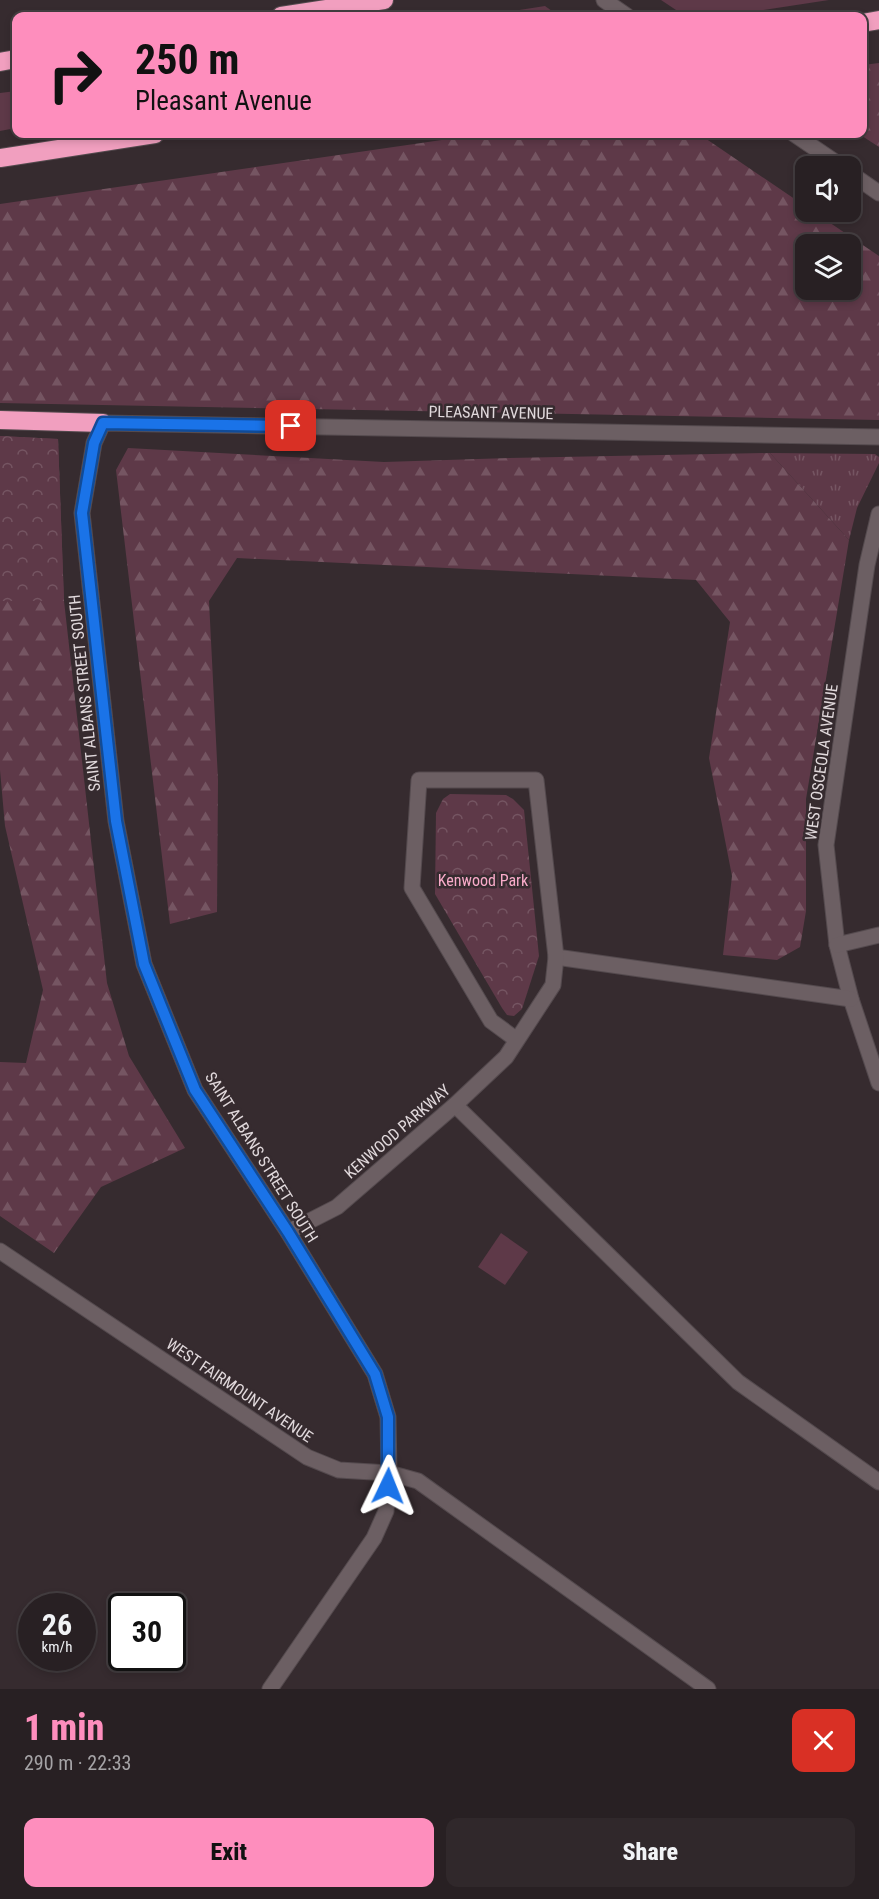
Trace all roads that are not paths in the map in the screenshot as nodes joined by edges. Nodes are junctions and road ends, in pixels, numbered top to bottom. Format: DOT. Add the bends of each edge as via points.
graph roads {
  1 [pos="384,0"];
  2 [pos="604,0"];
  3 [pos="307,12"];
  4 [pos="621,12"];
  5 [pos="129,138"];
  6 [pos="800,138"];
  7 [pos="826,156"];
  8 [pos="0,158"];
  9 [pos="861,181"];
  10 [pos="879,194"];
  11 [pos="0,420"];
  12 [pos="103,423"];
  13 [pos="879,437"];
  14 [pos="879,514"];
  15 [pos="879,935"];
  16 [pos="837,945"];
  17 [pos="556,957"];
  18 [pos="851,999"];
  19 [pos="517,1040"];
  20 [pos="879,1083"];
  21 [pos="455,1105"];
  22 [pos="288,1232"];
  23 [pos="0,1251"];
  24 [pos="389,1473"];
  25 [pos="879,1482"];
  26 [pos="270,1689"];
  27 [pos="708,1689"];
  1 -- 3 [label="highway"];
  2 -- 4 [label="street"];
  5 -- 8 [label="highway"];
  6 -- 7 [label="street"];
  9 -- 10 [label="street"];
  11 -- 12 [label="highway"];
  12 -- 13 [label="street, PLEASANT AVENUE"];
  12 -- 22 [label="street, SAINT ALBANS STREET SOUTH" via="94,443 82,513 116,821 144,964 195,1090"];
  14 -- 16 [label="street, WEST OSCEOLA AVENUE" via="867,566 826,845"];
  15 -- 16 [label="street"];
  16 -- 18 [label="street, WEST OSCEOLA AVENUE"];
  17 -- 18 [label="street"];
  17 -- 19 [label="street, KENWOOD PARKWAY" via="553,985"];
  17 -- 19 [label="street, KENWOOD PARKWAY" via="536,780 419,780 412,888 491,1021"];
  18 -- 20 [label="street, WEST OSCEOLA AVENUE"];
  19 -- 21 [label="street, KENWOOD PARKWAY" via="506,1057"];
  21 -- 22 [label="street, KENWOOD PARKWAY" via="331,1211"];
  21 -- 25 [label="street" via="738,1382"];
  22 -- 24 [label="street, SAINT ALBANS STREET SOUTH" via="375,1374 388,1417"];
  23 -- 24 [label="street, WEST FAIRMOUNT AVENUE" via="307,1457 339,1470"];
  24 -- 26 [label="street, SAINT ALBANS STREET SOUTH" via="386,1511 374,1538"];
  24 -- 27 [label="street, WEST FAIRMOUNT AVENUE" via="418,1481"];
}
